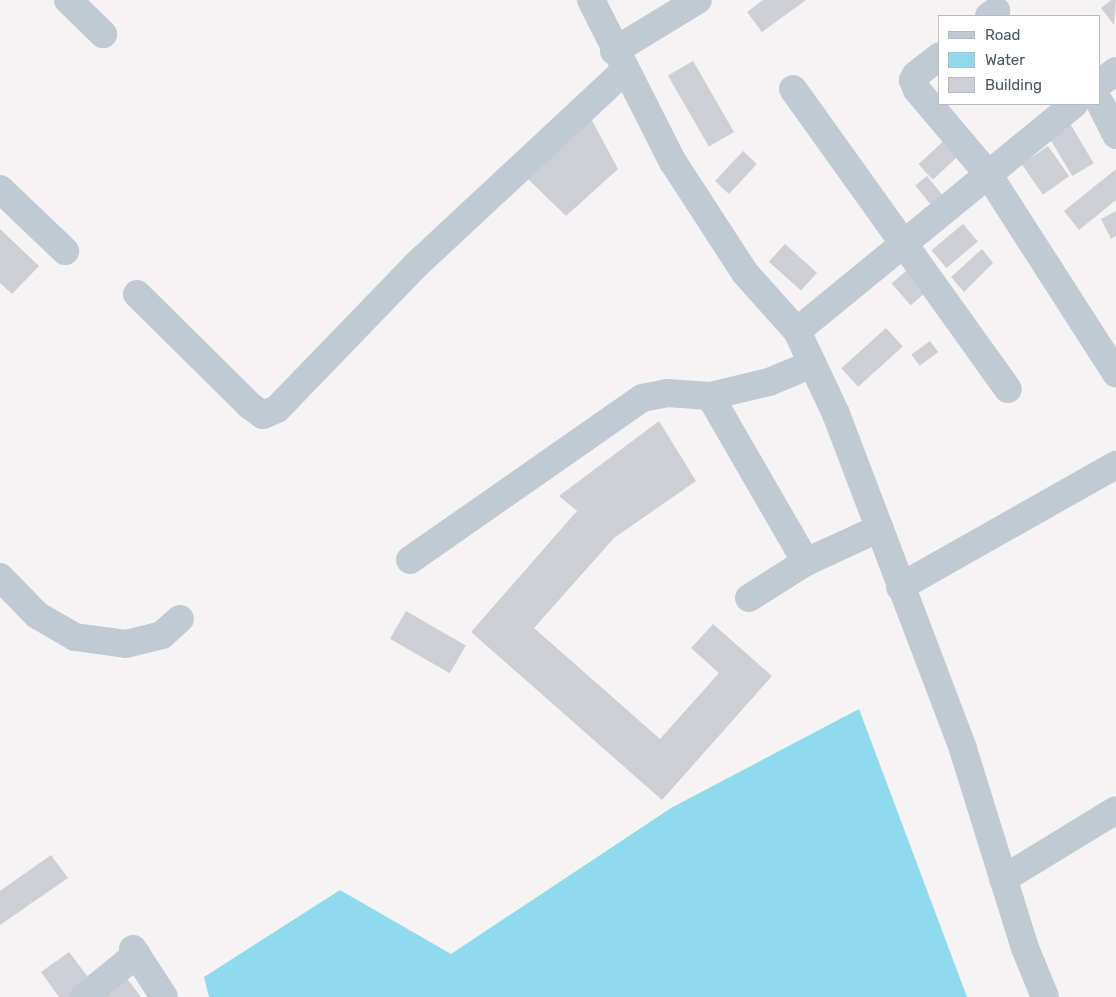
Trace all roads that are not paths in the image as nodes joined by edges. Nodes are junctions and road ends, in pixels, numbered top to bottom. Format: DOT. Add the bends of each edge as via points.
graph roads {
  1 [pos="68,0"];
  2 [pos="590,0"];
  3 [pos="698,0"];
  4 [pos="103,34"];
  5 [pos="938,58"];
  6 [pos="619,61"];
  7 [pos="1116,71"];
  8 [pos="1101,82"];
  9 [pos="793,89"];
  10 [pos="1073,105"];
  11 [pos="1101,105"];
  12 [pos="1116,135"];
  13 [pos="988,174"];
  14 [pos="0,189"];
  15 [pos="904,245"];
  16 [pos="65,251"];
  17 [pos="137,294"];
  18 [pos="797,331"];
  19 [pos="812,364"];
  20 [pos="1116,373"];
  21 [pos="1008,389"];
  22 [pos="710,396"];
  23 [pos="1116,465"];
  24 [pos="880,528"];
  25 [pos="410,560"];
  26 [pos="806,562"];
  27 [pos="0,577"];
  28 [pos="900,588"];
  29 [pos="749,598"];
  30 [pos="180,619"];
  31 [pos="1116,810"];
  32 [pos="1003,879"];
  33 [pos="84,997"];
  34 [pos="164,997"];
  35 [pos="1045,997"];
  1 -- 4 [label="street"];
  2 -- 6 [label="street"];
  3 -- 6 [label="street"];
  5 -- 13 [label="street" via="913,80"];
  6 -- 17 [label="street" via="277,409 263,415 249,405"];
  6 -- 18 [label="street" via="700,206 745,273"];
  7 -- 8 [label="street"];
  9 -- 15 [label="street"];
  10 -- 13 [label="street"];
  11 -- 12 [label="street"];
  13 -- 15 [label="street"];
  13 -- 20 [label="street"];
  14 -- 16 [label="street"];
  15 -- 18 [label="street"];
  15 -- 21 [label="street"];
  18 -- 19 [label="street"];
  19 -- 22 [label="street" via="769,382"];
  19 -- 24 [label="street"];
  22 -- 25 [label="street" via="667,393 642,398"];
  22 -- 26 [label="street"];
  23 -- 28 [label="street"];
  24 -- 26 [label="street"];
  24 -- 28 [label="street"];
  26 -- 29 [label="street"];
  27 -- 30 [label="street" via="37,615 75,637 126,644 162,634"];
  28 -- 32 [label="street" via="963,749"];
  31 -- 32 [label="street"];
  32 -- 35 [label="street"];
  33 -- 34 [label="street" via="135,952"];
}
